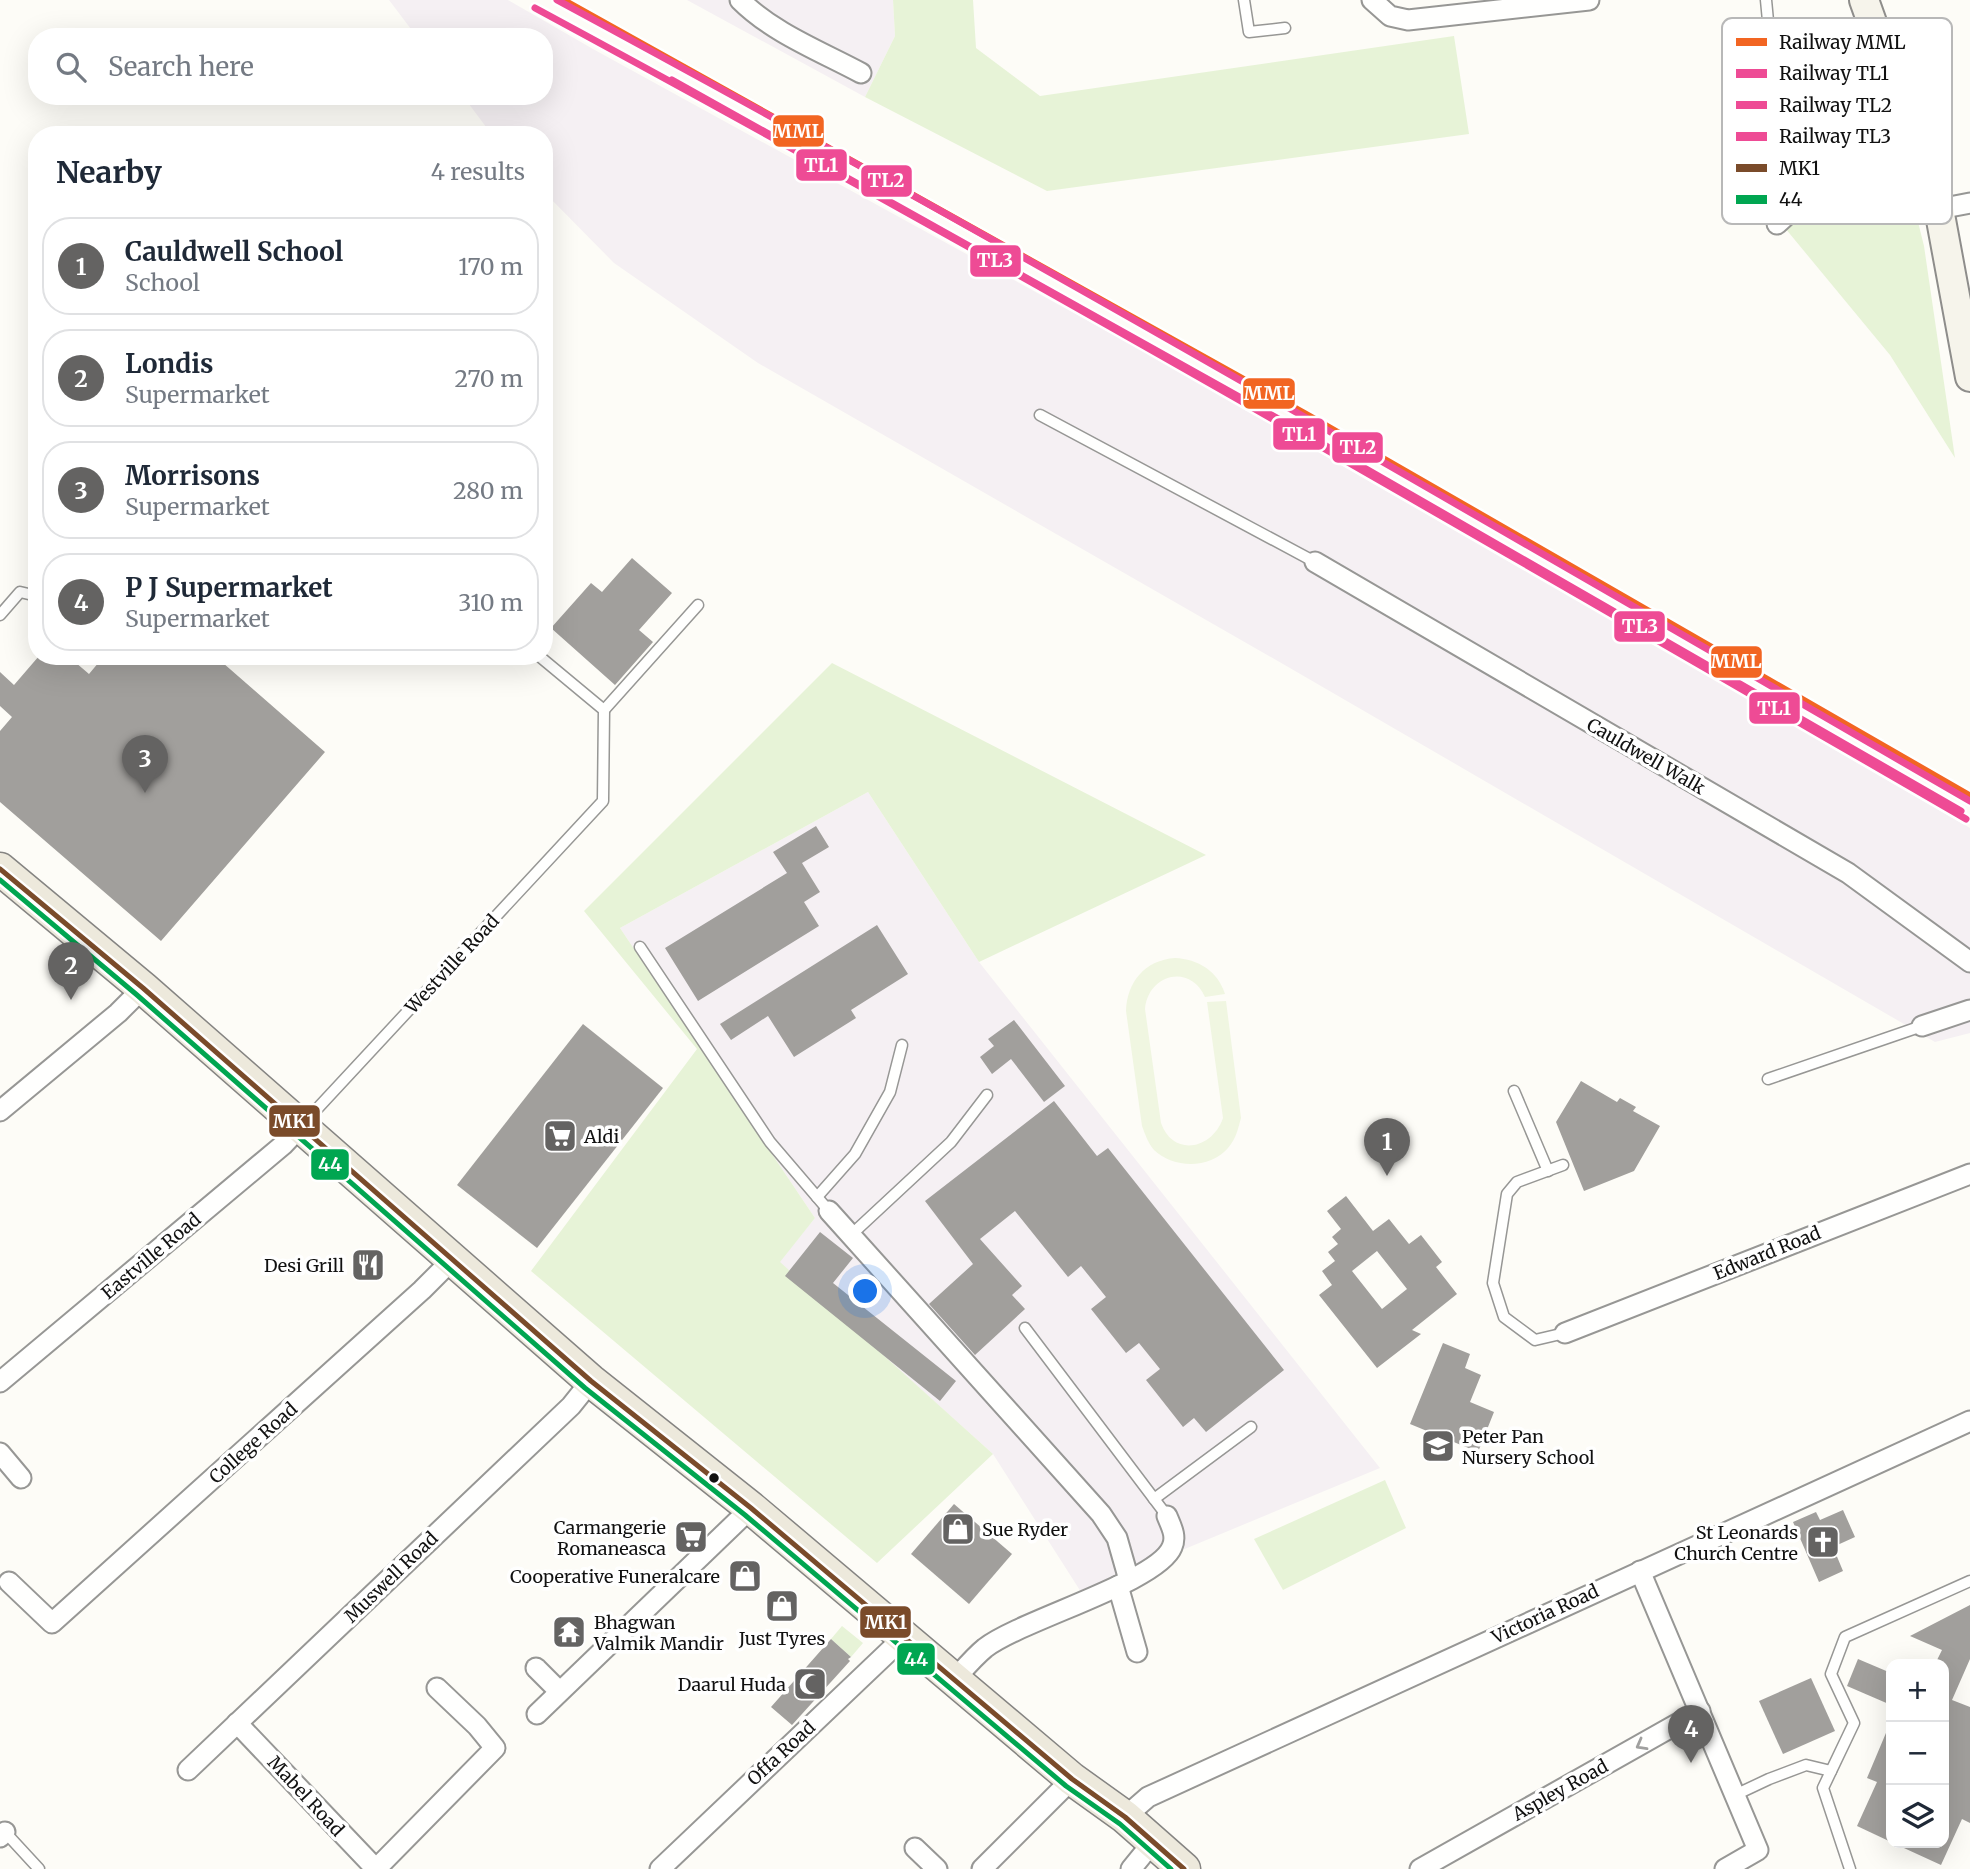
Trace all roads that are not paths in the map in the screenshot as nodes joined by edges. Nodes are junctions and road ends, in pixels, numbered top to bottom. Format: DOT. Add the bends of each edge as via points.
graph roads {
  1 [pos="740,0"];
  2 [pos="1244,0"];
  3 [pos="1372,0"];
  4 [pos="1589,0"];
  5 [pos="1766,0"];
  6 [pos="1864,0"];
  7 [pos="1768,18"];
  8 [pos="1870,18"];
  9 [pos="1285,28"];
  10 [pos="860,73"];
  11 [pos="1970,203"];
  12 [pos="1952,206"];
  13 [pos="1942,224"];
  14 [pos="1970,377"];
  15 [pos="1040,415"];
  16 [pos="1315,562"];
  17 [pos="28,594"];
  18 [pos="698,605"];
  19 [pos="0,615"];
  20 [pos="550,665"];
  21 [pos="604,710"];
  22 [pos="0,869"];
  23 [pos="640,947"];
  24 [pos="1970,962"];
  25 [pos="143,988"];
  26 [pos="1970,1010"];
  27 [pos="1922,1026"];
  28 [pos="902,1045"];
  29 [pos="1768,1080"];
  30 [pos="1514,1091"];
  31 [pos="987,1095"];
  32 [pos="0,1111"];
  33 [pos="300,1127"];
  34 [pos="1563,1165"];
  35 [pos="1548,1171"];
  36 [pos="1970,1174"];
  37 [pos="823,1204"];
  38 [pos="851,1236"];
  39 [pos="452,1260"];
  40 [pos="1026,1328"];
  41 [pos="1565,1333"];
  42 [pos="591,1381"];
  43 [pos="0,1382"];
  44 [pos="1970,1421"];
  45 [pos="1251,1427"];
  46 [pos="0,1453"];
  47 [pos="21,1478"];
  48 [pos="1154,1499"];
  49 [pos="751,1507"];
  50 [pos="1167,1516"];
  51 [pos="1640,1571"];
  52 [pos="1970,1581"];
  53 [pos="9,1582"];
  54 [pos="1124,1583"];
  55 [pos="903,1638"];
  56 [pos="1137,1652"];
  57 [pos="536,1668"];
  58 [pos="955,1679"];
  59 [pos="437,1688"];
  60 [pos="559,1691"];
  61 [pos="1700,1711"];
  62 [pos="537,1714"];
  63 [pos="237,1723"];
  64 [pos="188,1770"];
  65 [pos="1831,1771"];
  66 [pos="1072,1779"];
  67 [pos="1735,1795"];
  68 [pos="1125,1817"];
  69 [pos="2,1832"];
  70 [pos="1153,1842"];
  71 [pos="915,1848"];
  72 [pos="39,1869"];
  73 [pos="376,1869"];
  74 [pos="660,1869"];
  75 [pos="937,1869"];
  76 [pos="982,1869"];
  77 [pos="1130,1869"];
  78 [pos="1184,1869"];
  79 [pos="1420,1869"];
  80 [pos="1725,1869"];
  81 [pos="1850,1869"];
  1 -- 10 [label="street" via="782,31"];
  2 -- 9 [label="lane" via="1249,32"];
  3 -- 4 [label="street" via="1390,16 1408,20"];
  5 -- 7 [label="lane"];
  6 -- 8 [label="main road"];
  11 -- 12 [label="street"];
  13 -- 14 [label="main road"];
  15 -- 16 [label="lane"];
  16 -- 24 [label="street, Cauldwell Walk" via="1848,873"];
  17 -- 19 [label="lane" via="20,592"];
  18 -- 21 [label="lane"];
  20 -- 21 [label="lane"];
  21 -- 33 [label="lane, Westville Road" via="603,801"];
  22 -- 25 [label="main road"];
  23 -- 37 [label="lane" via="770,1142"];
  25 -- 32 [label="street"];
  25 -- 33 [label="main road"];
  26 -- 27 [label="street"];
  27 -- 29 [label="lane"];
  28 -- 37 [label="lane" via="890,1092"];
  30 -- 35 [label="lane"];
  31 -- 38 [label="lane" via="951,1142"];
  33 -- 39 [label="main road"];
  33 -- 43 [label="street, Eastville Road"];
  34 -- 35 [label="lane"];
  35 -- 41 [label="lane" via="1517,1182 1507,1194 1493,1283 1504,1317 1535,1340"];
  36 -- 41 [label="street, Edward Road"];
  37 -- 38 [label="street"];
  38 -- 54 [label="street" via="1101,1514 1117,1538"];
  39 -- 42 [label="main road"];
  39 -- 53 [label="street, College Road" via="52,1623"];
  40 -- 48 [label="lane"];
  42 -- 49 [label="main road"];
  42 -- 63 [label="street, Muswell Road" via="571,1406"];
  44 -- 51 [label="street, Victoria Road"];
  45 -- 48 [label="lane"];
  46 -- 47 [label="street"];
  48 -- 50 [label="lane"];
  49 -- 55 [label="main road"];
  49 -- 60 [label="street"];
  50 -- 54 [label="street" via="1174,1531 1173,1546 1161,1562"];
  51 -- 61 [label="street"];
  51 -- 68 [label="street, Victoria Road" via="1148,1797"];
  52 -- 65 [label="lane" via="1845,1637 1831,1674 1854,1723"];
  54 -- 56 [label="street"];
  54 -- 58 [label="street" via="986,1647"];
  55 -- 58 [label="main road"];
  55 -- 74 [label="street, Offa Road"];
  57 -- 60 [label="street"];
  58 -- 66 [label="main road"];
  59 -- 73 [label="street" via="495,1748"];
  60 -- 62 [label="street"];
  61 -- 67 [label="street"];
  61 -- 79 [label="street, Aspley Road, one-way"];
  63 -- 64 [label="street, Muswell Road"];
  63 -- 73 [label="street, Mabel Road"];
  65 -- 67 [label="lane" via="1806,1765"];
  65 -- 81 [label="lane" via="1823,1788"];
  66 -- 68 [label="main road"];
  66 -- 76 [label="street"];
  67 -- 80 [label="street" via="1758,1850"];
  68 -- 70 [label="main road"];
  69 -- 72 [label="lane"];
  70 -- 77 [label="street"];
  70 -- 78 [label="main road"];
  71 -- 75 [label="street"];
}
